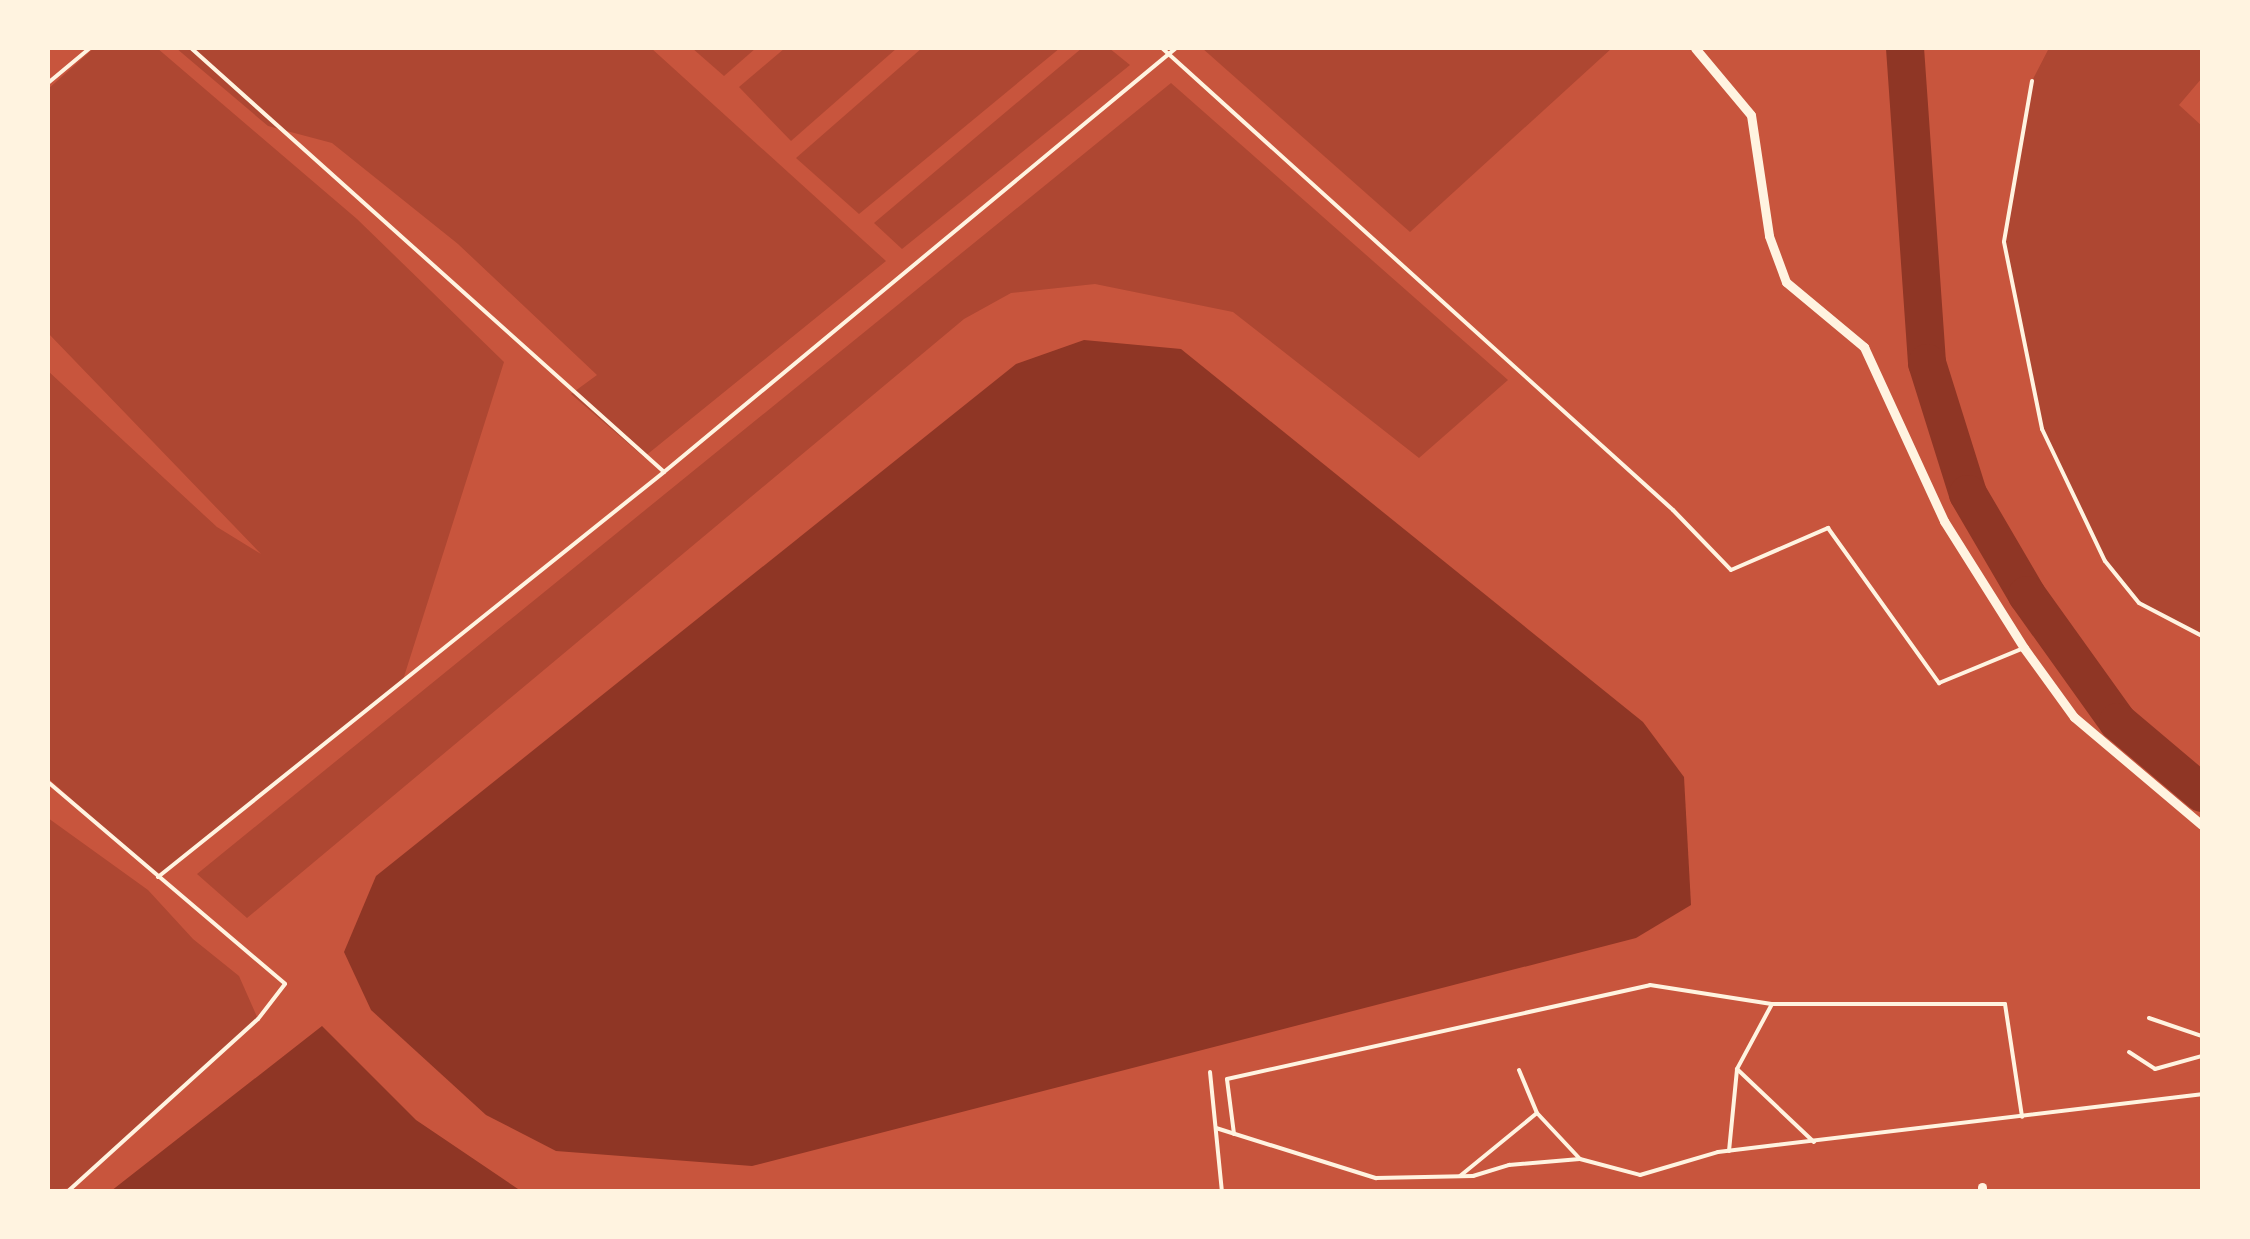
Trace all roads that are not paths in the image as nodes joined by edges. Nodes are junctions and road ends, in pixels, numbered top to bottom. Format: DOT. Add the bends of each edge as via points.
graph roads {
  1 [pos="90,48"];
  2 [pos="191,48"];
  3 [pos="1162,48"];
  4 [pos="1176,48"];
  5 [pos="1695,48"];
  6 [pos="1170,54"];
  7 [pos="2032,81"];
  8 [pos="48,82"];
  9 [pos="664,472"];
  10 [pos="2202,636"];
  11 [pos="2024,648"];
  12 [pos="48,782"];
  13 [pos="2202,825"];
  14 [pos="158,877"];
  15 [pos="1772,1004"];
  16 [pos="2149,1018"];
  17 [pos="2202,1036"];
  18 [pos="2129,1052"];
  19 [pos="2202,1056"];
  20 [pos="1737,1069"];
  21 [pos="1519,1070"];
  22 [pos="1210,1072"];
  23 [pos="2202,1094"];
  24 [pos="1537,1113"];
  25 [pos="2022,1117"];
  26 [pos="1216,1128"];
  27 [pos="1234,1134"];
  28 [pos="1814,1142"];
  29 [pos="1729,1151"];
  30 [pos="1580,1159"];
  31 [pos="1460,1176"];
  32 [pos="68,1192"];
  33 [pos="1222,1192"];
  1 -- 8 [label="lane"];
  2 -- 9 [label="lane"];
  3 -- 6 [label="lane"];
  4 -- 6 [label="lane"];
  5 -- 11 [label="street" via="1751,115 1769,236 1786,282 1864,348 1944,521"];
  6 -- 9 [label="lane"];
  6 -- 11 [label="lane" via="1731,570 1828,528 1939,683"];
  7 -- 10 [label="lane" via="2004,242 2042,429 2105,561 2139,602"];
  9 -- 14 [label="lane"];
  11 -- 13 [label="street" via="2074,717"];
  12 -- 14 [label="lane"];
  14 -- 32 [label="lane" via="285,984 258,1019"];
  15 -- 20 [label="lane"];
  15 -- 25 [label="lane" via="2004,1004"];
  15 -- 27 [label="lane" via="1650,984 1228,1080"];
  16 -- 17 [label="lane"];
  18 -- 19 [label="lane" via="2155,1068"];
  20 -- 28 [label="lane"];
  20 -- 29 [label="lane"];
  21 -- 24 [label="lane"];
  22 -- 26 [label="lane"];
  23 -- 25 [label="lane"];
  24 -- 30 [label="lane"];
  24 -- 31 [label="lane"];
  25 -- 28 [label="lane"];
  26 -- 27 [label="lane"];
  26 -- 33 [label="lane"];
  27 -- 31 [label="lane" via="1376,1178"];
  28 -- 29 [label="lane"];
  29 -- 30 [label="lane" via="1640,1175"];
  30 -- 31 [label="lane"];
}
